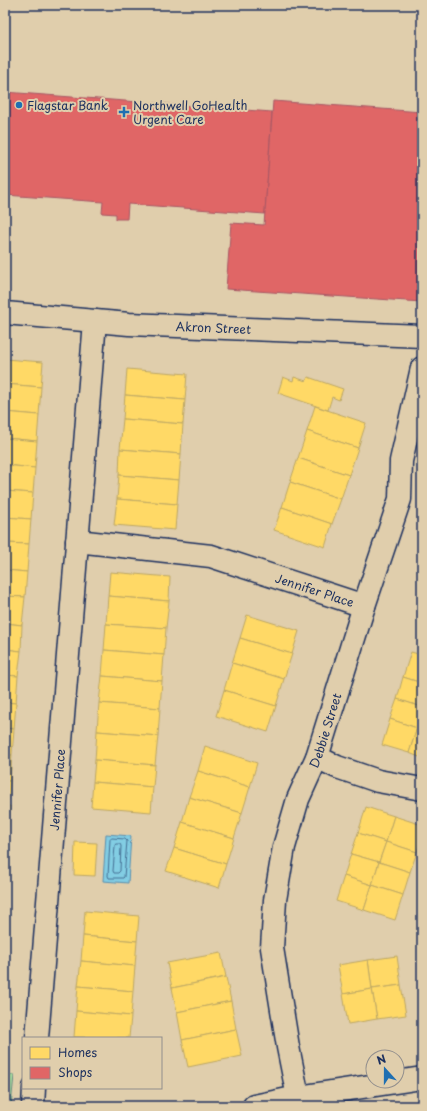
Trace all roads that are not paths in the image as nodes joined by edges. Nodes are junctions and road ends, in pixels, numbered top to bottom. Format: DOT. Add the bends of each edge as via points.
graph roads {
  1 [pos="5,313"];
  2 [pos="95,321"];
  3 [pos="422,336"];
  4 [pos="422,368"];
  5 [pos="77,541"];
  6 [pos="364,606"];
  7 [pos="317,757"];
  8 [pos="422,789"];
  9 [pos="37,1037"];
  10 [pos="422,1078"];
  11 [pos="34,1089"];
  12 [pos="298,1097"];
  13 [pos="33,1106"];
  14 [pos="254,1106"];
  1 -- 2 [label="street, Akron Street"];
  2 -- 3 [label="street, Akron Street"];
  2 -- 5 [label="street, Jennifer Place"];
  4 -- 6 [label="street, Debbie Street" via="401,461 400,498"];
  5 -- 6 [label="street, Jennifer Place" via="211,556"];
  5 -- 9 [label="street, Jennifer Place"];
  6 -- 7 [label="street, Debbie Street"];
  7 -- 8 [label="street" via="378,781"];
  7 -- 12 [label="street, Debbie Street" via="298,799 284,846 275,900 272,948"];
  10 -- 12 [label="street"];
  11 -- 13 [label="street"];
  12 -- 14 [label="street"];
}
